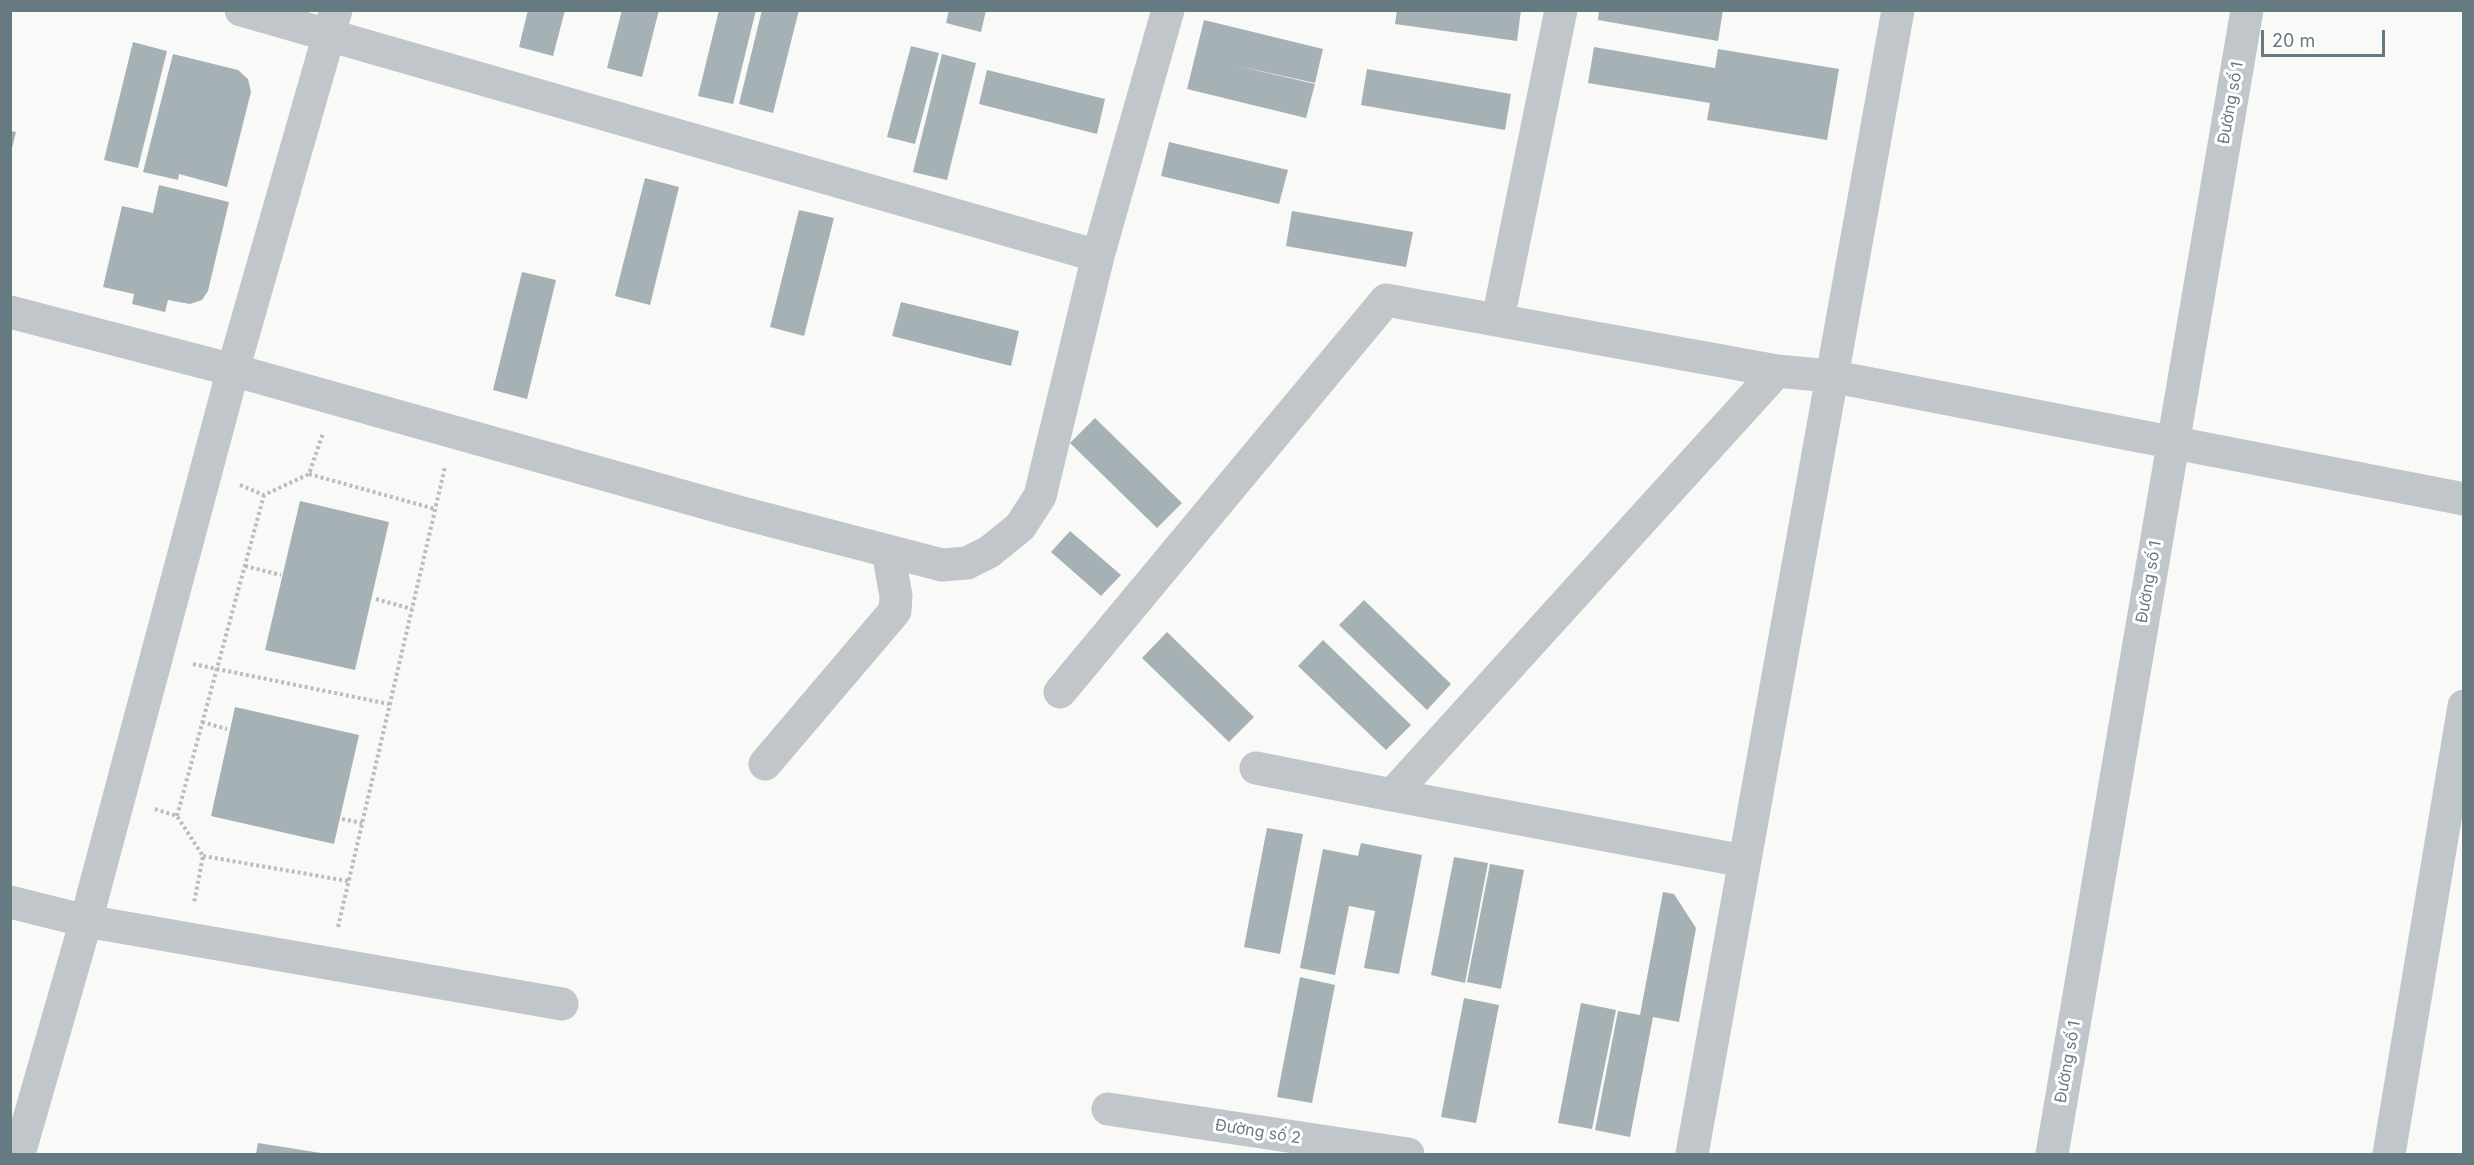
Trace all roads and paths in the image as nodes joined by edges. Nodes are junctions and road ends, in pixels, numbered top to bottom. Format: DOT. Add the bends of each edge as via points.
graph roads {
  1 [pos="241,10"];
  2 [pos="1168,10"];
  3 [pos="1561,10"];
  4 [pos="1898,10"];
  5 [pos="2247,10"];
  6 [pos="333,22"];
  7 [pos="1098,256"];
  8 [pos="10,312"];
  9 [pos="1498,319"];
  10 [pos="232,370"];
  11 [pos="1777,371"];
  12 [pos="1830,376"];
  13 [pos="335,399"];
  14 [pos="453,431"];
  15 [pos="2173,442"];
  16 [pos="206,471"];
  17 [pos="309,474"];
  18 [pos="264,495"];
  19 [pos="2463,499"];
  20 [pos="435,509"];
  21 [pos="888,551"];
  22 [pos="245,566"];
  23 [pos="280,575"];
  24 [pos="376,599"];
  25 [pos="412,609"];
  26 [pos="156,656"];
  27 [pos="217,669"];
  28 [pos="1060,692"];
  29 [pos="389,704"];
  30 [pos="2463,706"];
  31 [pos="202,722"];
  32 [pos="227,729"];
  33 [pos="765,764"];
  34 [pos="1256,768"];
  35 [pos="1392,795"];
  36 [pos="118,799"];
  37 [pos="177,816"];
  38 [pos="342,819"];
  39 [pos="362,823"];
  40 [pos="203,856"];
  41 [pos="1744,861"];
  42 [pos="348,881"];
  43 [pos="10,902"];
  44 [pos="86,921"];
  45 [pos="187,939"];
  46 [pos="329,963"];
  47 [pos="562,1004"];
  48 [pos="1108,1109"];
  49 [pos="19,1155"];
  50 [pos="1408,1155"];
  51 [pos="1692,1155"];
  52 [pos="2052,1155"];
  53 [pos="2389,1155"];
  1 -- 6 [label="street"];
  2 -- 7 [label="street"];
  3 -- 9 [label="street"];
  4 -- 12 [label="street"];
  5 -- 15 [label="street, Đường số 1"];
  6 -- 7 [label="street"];
  6 -- 10 [label="street"];
  7 -- 21 [label="street" via="1040,496 1032,512 989,552 967,563 942,565"];
  8 -- 10 [label="street"];
  9 -- 11 [label="street"];
  9 -- 28 [label="street" via="1386,300"];
  10 -- 13 [label="street"];
  10 -- 16 [label="street"];
  11 -- 12 [label="street"];
  11 -- 35 [label="street"];
  12 -- 15 [label="street"];
  12 -- 41 [label="street"];
  13 -- 14 [label="street"];
  13 -- 17 [label="path"];
  14 -- 20 [label="path"];
  14 -- 21 [label="street"];
  15 -- 19 [label="street"];
  15 -- 52 [label="street, Đường số 1"];
  16 -- 18 [label="path"];
  16 -- 26 [label="street"];
  17 -- 18 [label="path"];
  17 -- 20 [label="path"];
  18 -- 22 [label="path"];
  20 -- 25 [label="path"];
  21 -- 33 [label="street" via="895,611"];
  22 -- 23 [label="path"];
  22 -- 27 [label="path"];
  24 -- 25 [label="path"];
  25 -- 29 [label="path"];
  26 -- 27 [label="path"];
  26 -- 36 [label="street"];
  27 -- 29 [label="path"];
  27 -- 31 [label="path"];
  29 -- 39 [label="path"];
  30 -- 53 [label="street"];
  31 -- 32 [label="path"];
  31 -- 37 [label="path"];
  34 -- 35 [label="street"];
  35 -- 41 [label="street"];
  36 -- 37 [label="path"];
  36 -- 44 [label="street"];
  37 -- 40 [label="path"];
  38 -- 39 [label="path"];
  39 -- 42 [label="path"];
  40 -- 42 [label="path"];
  40 -- 45 [label="path"];
  41 -- 51 [label="street"];
  42 -- 46 [label="path"];
  43 -- 44 [label="street"];
  44 -- 45 [label="street"];
  44 -- 49 [label="street"];
  45 -- 46 [label="street"];
  46 -- 47 [label="street"];
  48 -- 50 [label="street, Đường số 2"];
}
